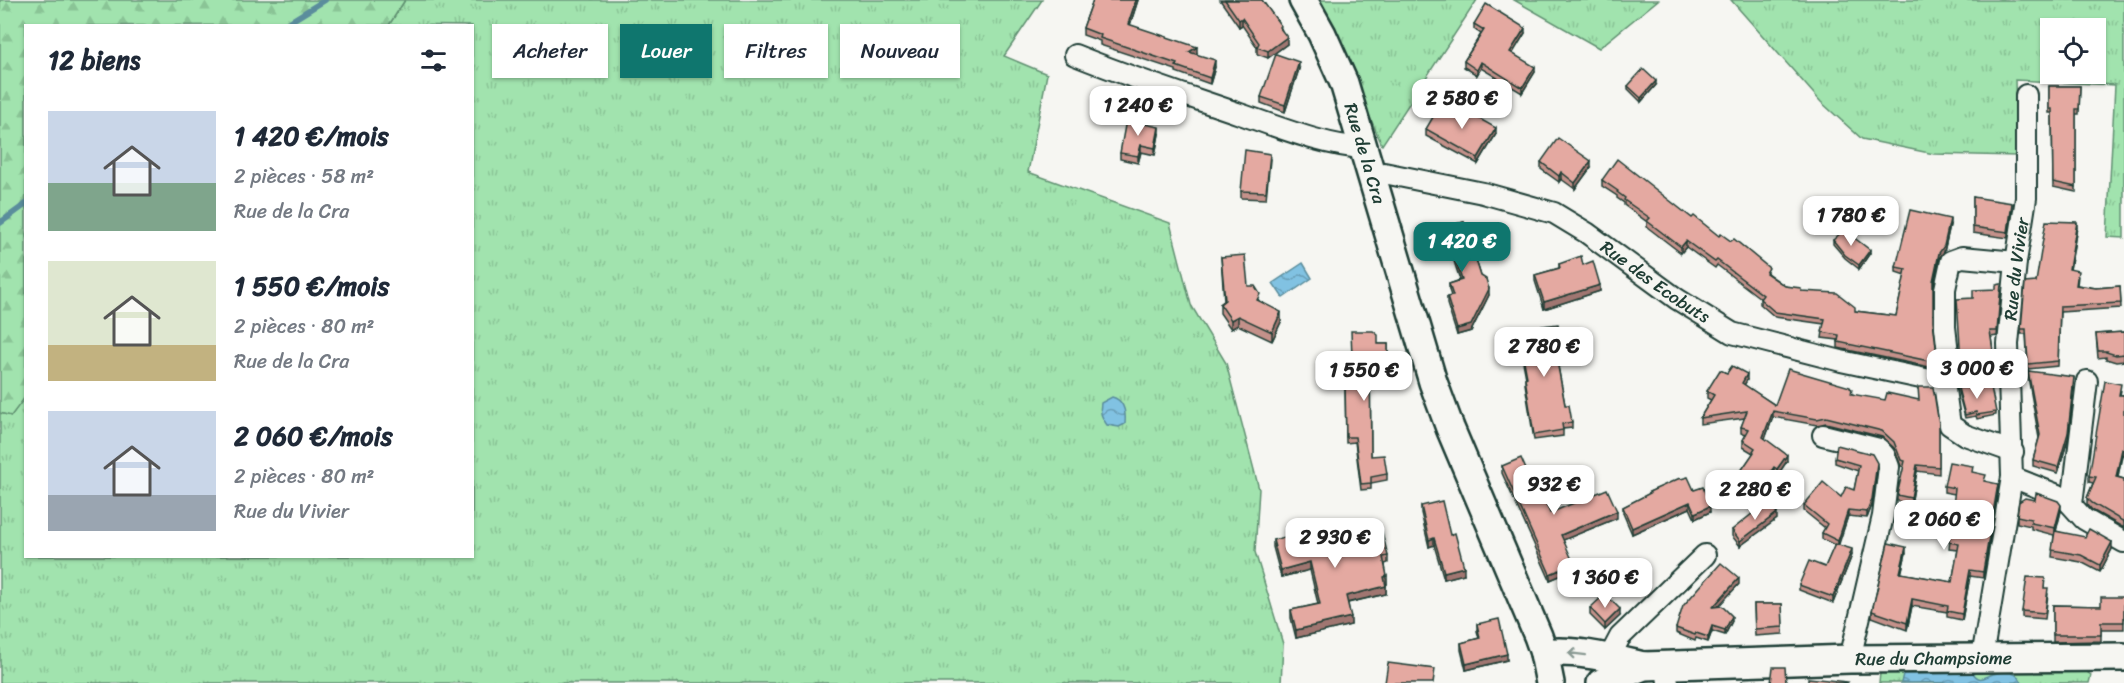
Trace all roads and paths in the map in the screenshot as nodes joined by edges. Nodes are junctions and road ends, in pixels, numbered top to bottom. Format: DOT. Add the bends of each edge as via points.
graph roads {
  1 [pos="1303,0"];
  2 [pos="1075,55"];
  3 [pos="2026,94"];
  4 [pos="1364,148"];
  5 [pos="1373,177"];
  6 [pos="2016,262"];
  7 [pos="2087,381"];
  8 [pos="1944,383"];
  9 [pos="1824,435"];
  10 [pos="2013,452"];
  11 [pos="2012,477"];
  12 [pos="2072,504"];
  13 [pos="2124,542"];
  14 [pos="1705,555"];
  15 [pos="1544,653"];
  16 [pos="2124,657"];
  17 [pos="1982,658"];
  18 [pos="1850,659"];
  19 [pos="1605,671"];
  20 [pos="1659,671"];
  21 [pos="1550,683"];
  1 -- 4 [label="street, Rue de la Cra" via="1344,83"];
  2 -- 4 [label="street" via="1280,127"];
  3 -- 6 [label="street, Rue du Vivier" via="2026,198"];
  4 -- 5 [label="street, Rue de la Cra"];
  5 -- 8 [label="street, Rue des Ecobuts" via="1384,173 1483,193 1554,213 1732,333"];
  5 -- 15 [label="street, Rue de la Cra" via="1433,382"];
  6 -- 8 [label="street" via="1962,257 1951,261 1946,289 1948,353"];
  6 -- 10 [label="street, Rue du Vivier" via="2008,344"];
  7 -- 12 [label="street"];
  8 -- 10 [label="street" via="1950,425 1965,435"];
  9 -- 18 [label="street" via="1879,449 1889,467 1883,516"];
  10 -- 11 [label="street, Rue du Vivier"];
  11 -- 12 [label="street"];
  11 -- 17 [label="street, Rue du Vivier"];
  12 -- 13 [label="street" via="2084,519"];
  14 -- 19 [label="street" via="1620,636"];
  19 -- 15 [label="street, one-way" via="1556,652"];
  15 -- 21 [label="street, Rue de la Cra"];
  16 -- 17 [label="street, Rue du Champsiome"];
  17 -- 18 [label="street, Rue du Champsiome"];
  18 -- 20 [label="street, Rue du Champsiome"];
  19 -- 20 [label="street, Rue du Champsiome"];
}
